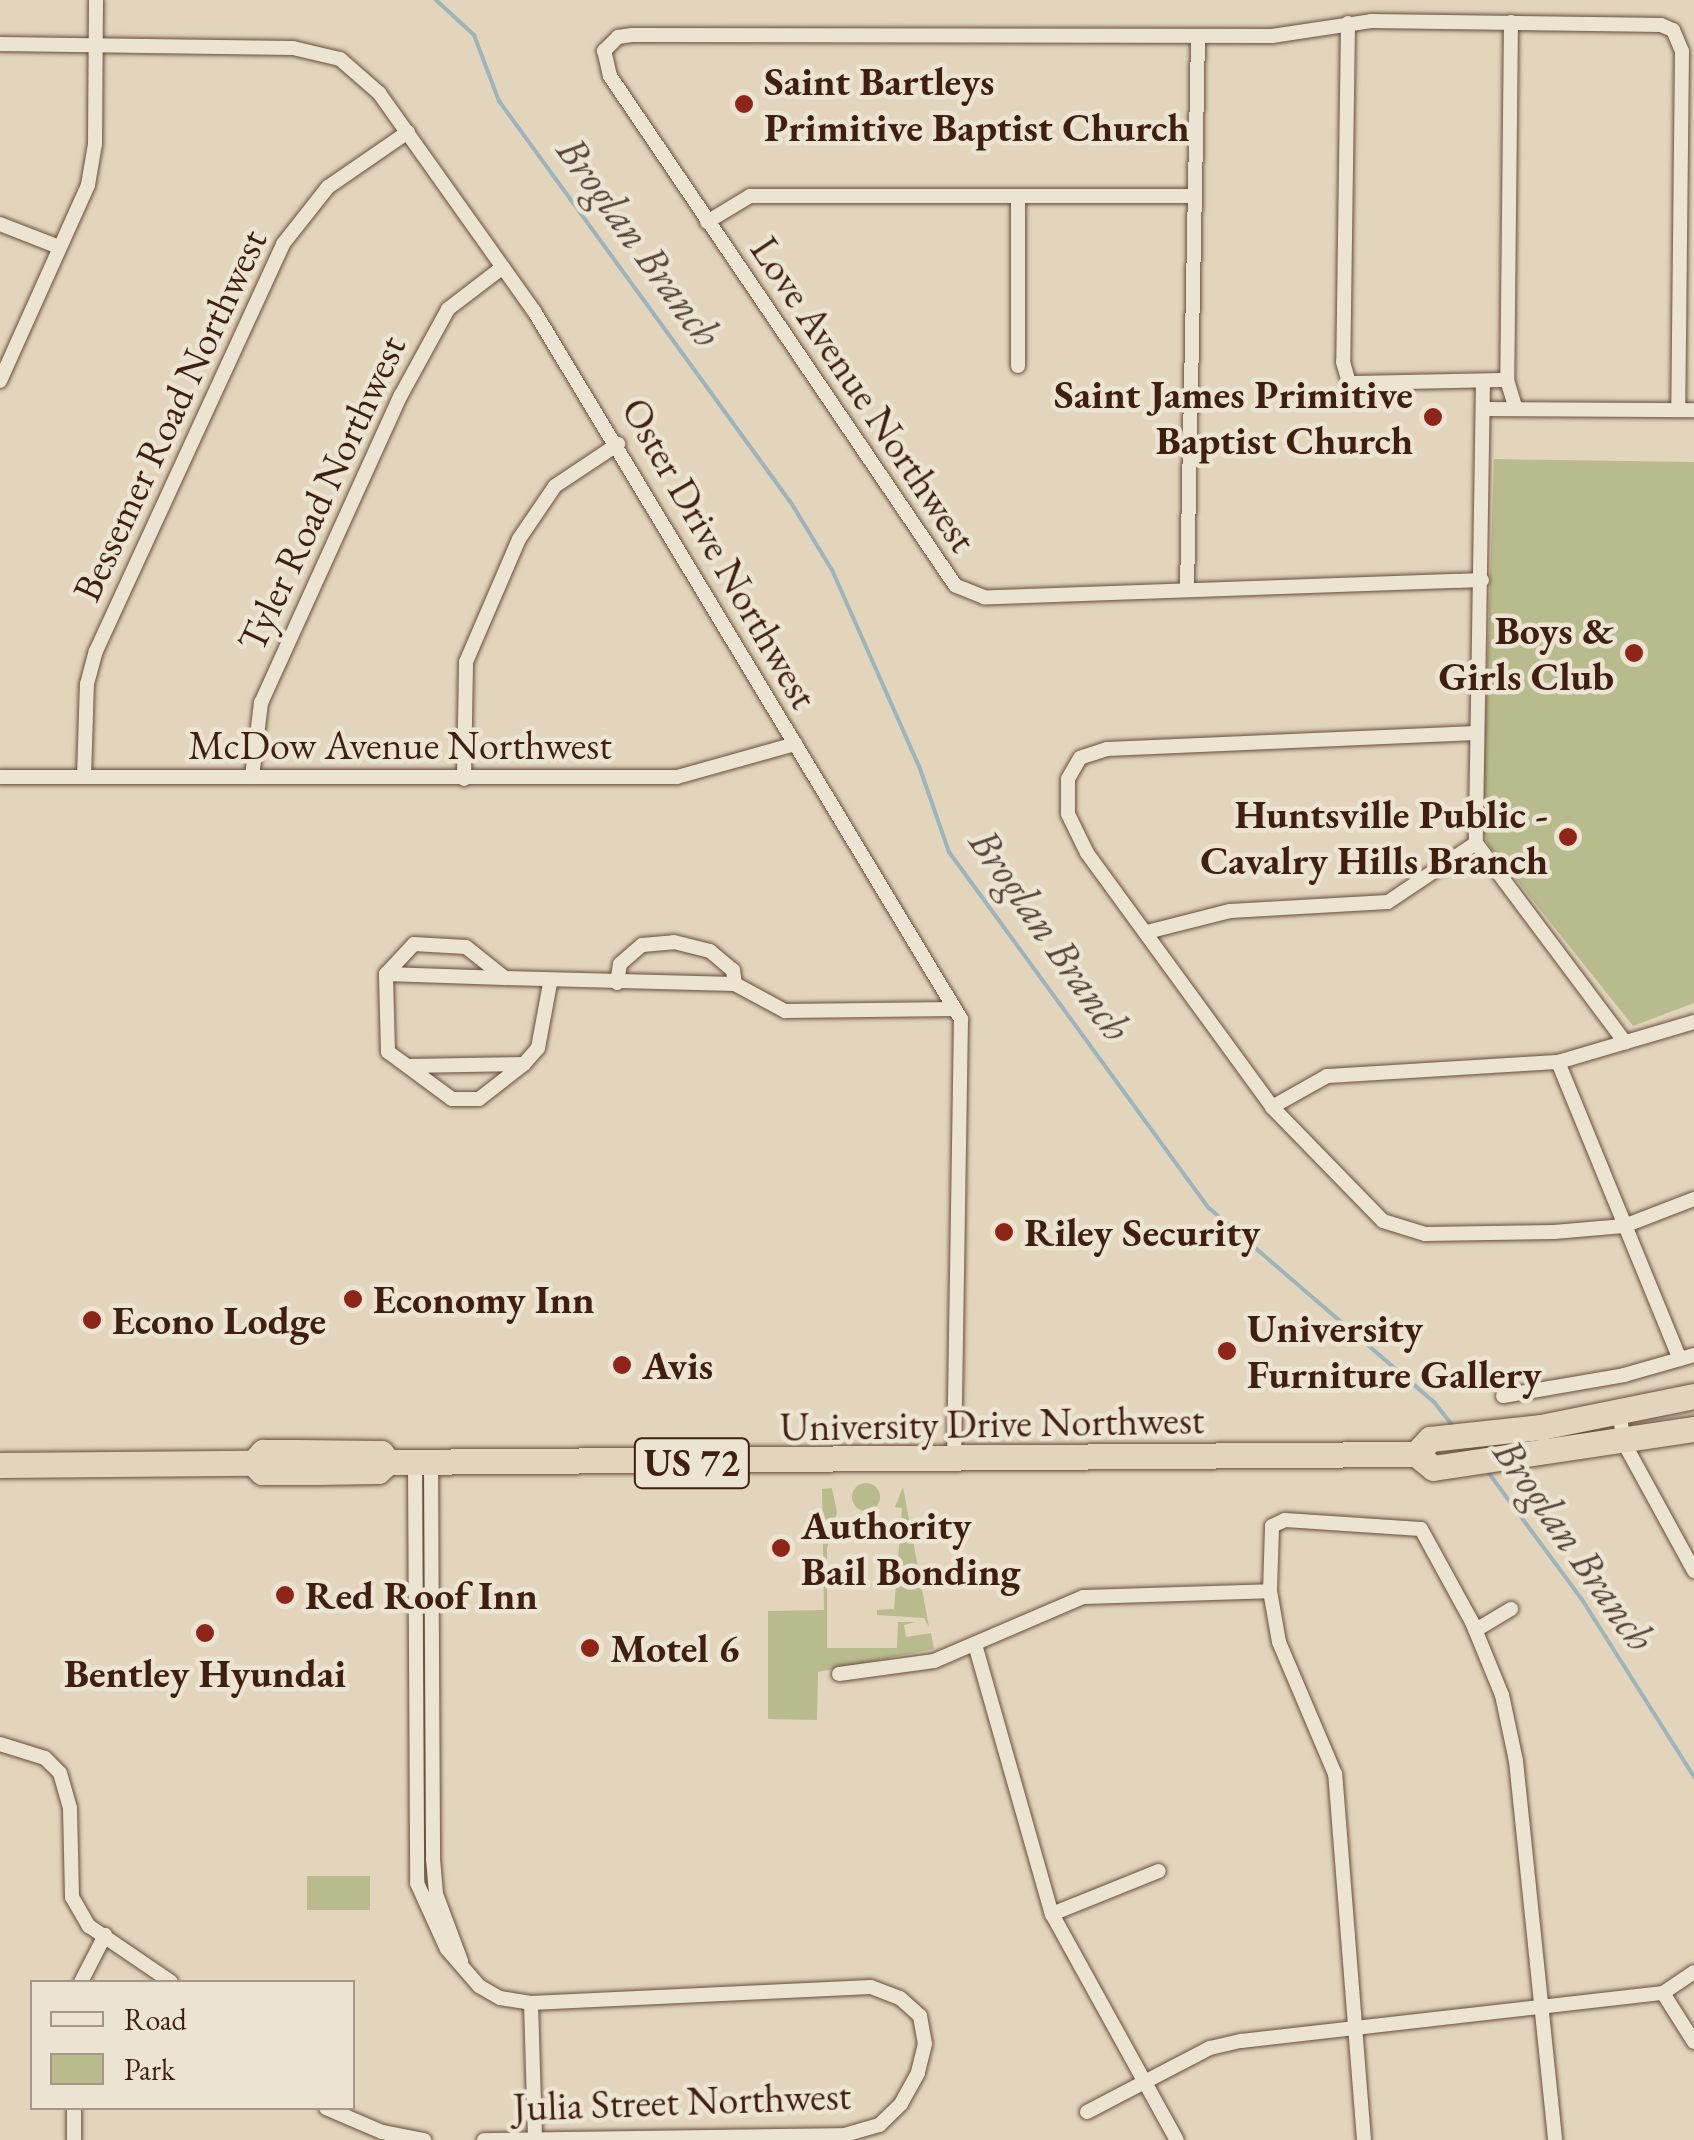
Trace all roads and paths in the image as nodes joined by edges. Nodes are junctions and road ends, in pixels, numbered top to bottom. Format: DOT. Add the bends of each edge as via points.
graph roads {
  1 [pos="96,0"];
  2 [pos="1348,22"];
  3 [pos="1511,22"];
  4 [pos="1198,37"];
  5 [pos="0,44"];
  6 [pos="95,45"];
  7 [pos="408,132"];
  8 [pos="1018,196"];
  9 [pos="1194,196"];
  10 [pos="707,222"];
  11 [pos="0,224"];
  12 [pos="59,247"];
  13 [pos="503,267"];
  14 [pos="1018,366"];
  15 [pos="1508,380"];
  16 [pos="0,381"];
  17 [pos="1483,381"];
  18 [pos="1486,409"];
  19 [pos="1516,410"];
  20 [pos="1686,410"];
  21 [pos="618,444"];
  22 [pos="1482,580"];
  23 [pos="1187,590"];
  24 [pos="1476,733"];
  25 [pos="795,744"];
  26 [pos="0,777"];
  27 [pos="84,777"];
  28 [pos="252,777"];
  29 [pos="464,779"];
  30 [pos="1476,843"];
  31 [pos="1148,932"];
  32 [pos="386,974"];
  33 [pos="505,978"];
  34 [pos="550,983"];
  35 [pos="617,983"];
  36 [pos="735,984"];
  37 [pos="956,1008"];
  38 [pos="1694,1022"];
  39 [pos="1624,1042"];
  40 [pos="1558,1062"];
  41 [pos="524,1064"];
  42 [pos="407,1066"];
  43 [pos="1272,1107"];
  44 [pos="1694,1199"];
  45 [pos="1624,1226"];
  46 [pos="1687,1357"];
  47 [pos="1504,1396"];
  48 [pos="1694,1396"];
  49 [pos="1619,1412"];
  50 [pos="1694,1430"];
  51 [pos="1624,1443"];
  52 [pos="1416,1454"];
  53 [pos="954,1458"];
  54 [pos="423,1462"];
  55 [pos="0,1465"];
  56 [pos="1694,1572"];
  57 [pos="1270,1592"];
  58 [pos="1512,1608"];
  59 [pos="1476,1630"];
  60 [pos="976,1648"];
  61 [pos="839,1674"];
  62 [pos="0,1744"];
  63 [pos="1159,1871"];
  64 [pos="1052,1914"];
  65 [pos="105,1936"];
  66 [pos="1694,1972"];
  67 [pos="82,1980"];
  68 [pos="169,1980"];
  69 [pos="1663,1993"];
  70 [pos="530,2003"];
  71 [pos="1538,2010"];
  72 [pos="1354,2030"];
  73 [pos="1694,2042"];
  74 [pos="1149,2080"];
  75 [pos="74,2110"];
  76 [pos="331,2110"];
  77 [pos="1087,2112"];
  78 [pos="535,2138"];
  79 [pos="74,2140"];
  80 [pos="424,2140"];
  81 [pos="484,2140"];
  82 [pos="1177,2140"];
  83 [pos="1364,2140"];
  84 [pos="1555,2140"];
  1 -- 6 [label="street"];
  2 -- 3 [label="street"];
  2 -- 4 [label="street" via="1272,36"];
  2 -- 17 [label="street" via="1344,373 1349,383"];
  3 -- 15 [label="street"];
  3 -- 20 [label="street" via="1661,25 1681,40"];
  4 -- 9 [label="street"];
  4 -- 10 [label="street, Love Avenue Northwest" via="632,36 608,46 603,61 610,76"];
  5 -- 6 [label="street, Oster Drive Northwest"];
  6 -- 7 [label="street, Oster Drive Northwest" via="318,52 366,78"];
  6 -- 12 [label="street" via="93,162"];
  7 -- 13 [label="street, Oster Drive Northwest"];
  7 -- 27 [label="street, Bessemer Road Northwest" via="318,196 282,244 96,651 84,717"];
  8 -- 9 [label="street"];
  8 -- 10 [label="street" via="750,196"];
  8 -- 14 [label="street"];
  9 -- 23 [label="street"];
  10 -- 23 [label="street, Love Avenue Northwest" via="955,585 984,597"];
  11 -- 12 [label="street"];
  12 -- 16 [label="street"];
  13 -- 21 [label="street, Oster Drive Northwest"];
  13 -- 28 [label="street, Tyler Road Northwest" via="448,309 410,378 261,702"];
  15 -- 17 [label="street"];
  15 -- 19 [label="street"];
  17 -- 18 [label="street"];
  18 -- 19 [label="street"];
  18 -- 22 [label="street"];
  19 -- 20 [label="street"];
  21 -- 25 [label="street, Oster Drive Northwest"];
  21 -- 29 [label="street" via="555,486 519,539 466,662"];
  22 -- 23 [label="street, Love Avenue Northwest"];
  22 -- 24 [label="street"];
  24 -- 30 [label="street"];
  24 -- 31 [label="street" via="1142,748 1080,758 1068,779 1068,814 1086,853"];
  25 -- 29 [label="street, McDow Avenue Northwest" via="677,777"];
  25 -- 37 [label="street, Oster Drive Northwest"];
  26 -- 27 [label="street, McDow Avenue Northwest"];
  27 -- 28 [label="street, McDow Avenue Northwest"];
  28 -- 29 [label="street, McDow Avenue Northwest"];
  30 -- 31 [label="street" via="1388,902 1230,911"];
  30 -- 39 [label="street"];
  31 -- 43 [label="street"];
  32 -- 33 [label="street"];
  32 -- 33 [label="street" via="414,944 466,947"];
  32 -- 42 [label="street" via="388,1052"];
  33 -- 34 [label="street"];
  34 -- 35 [label="street"];
  34 -- 41 [label="street" via="538,1048"];
  35 -- 36 [label="street"];
  35 -- 36 [label="street" via="620,964 642,945 674,942 710,951 733,970"];
  36 -- 37 [label="street" via="784,1010"];
  37 -- 53 [label="street, Oster Drive Northwest" via="961,1032"];
  38 -- 39 [label="street"];
  39 -- 40 [label="street"];
  40 -- 43 [label="street" via="1327,1076"];
  40 -- 45 [label="street"];
  41 -- 42 [label="street"];
  41 -- 42 [label="street" via="480,1099 452,1099"];
  43 -- 45 [label="street" via="1382,1222 1425,1234"];
  44 -- 45 [label="street"];
  45 -- 46 [label="street"];
  46 -- 47 [label="street"];
  48 -- 49 [label="highway, University Drive Northwest / US 72"];
  49 -- 51 [label="street"];
  49 -- 52 [label="highway, University Drive Northwest / US 72" via="1430,1439"];
  50 -- 51 [label="highway, University Drive Northwest / US 72"];
  51 -- 52 [label="highway, University Drive Northwest / US 72" via="1433,1468"];
  51 -- 56 [label="street"];
  52 -- 53 [label="highway, University Drive Northwest / US 72"];
  53 -- 54 [label="highway, University Drive Northwest / US 72"];
  54 -- 55 [label="highway, University Drive Northwest / US 72" via="388,1462 380,1453 263,1452 254,1463"];
  54 -- 70 [label="street, Julia Street Northwest" via="436,1894 462,1966 500,1998"];
  57 -- 59 [label="street" via="1272,1526 1300,1520 1421,1529"];
  57 -- 60 [label="street" via="1083,1597"];
  57 -- 72 [label="street" via="1278,1642 1334,1774"];
  58 -- 59 [label="street"];
  59 -- 71 [label="street" via="1502,1694 1516,1761"];
  60 -- 61 [label="street" via="934,1662"];
  60 -- 64 [label="street"];
  62 -- 65 [label="street" via="45,1758 60,1774 70,1808 72,1897 89,1926"];
  63 -- 64 [label="street"];
  64 -- 74 [label="street"];
  65 -- 67 [label="street"];
  65 -- 68 [label="street"];
  66 -- 69 [label="street"];
  69 -- 71 [label="street"];
  69 -- 73 [label="street"];
  70 -- 78 [label="street"];
  70 -- 78 [label="street, Julia Street Northwest" via="871,1987 920,2016 924,2044 918,2073 900,2104 879,2125 844,2135"];
  71 -- 72 [label="street"];
  71 -- 84 [label="street"];
  72 -- 74 [label="street" via="1226,2045"];
  72 -- 83 [label="street"];
  74 -- 77 [label="street"];
  74 -- 82 [label="street"];
  75 -- 79 [label="street"];
  76 -- 80 [label="street" via="382,2132"];
  78 -- 81 [label="street, Julia Street Northwest"];
}
